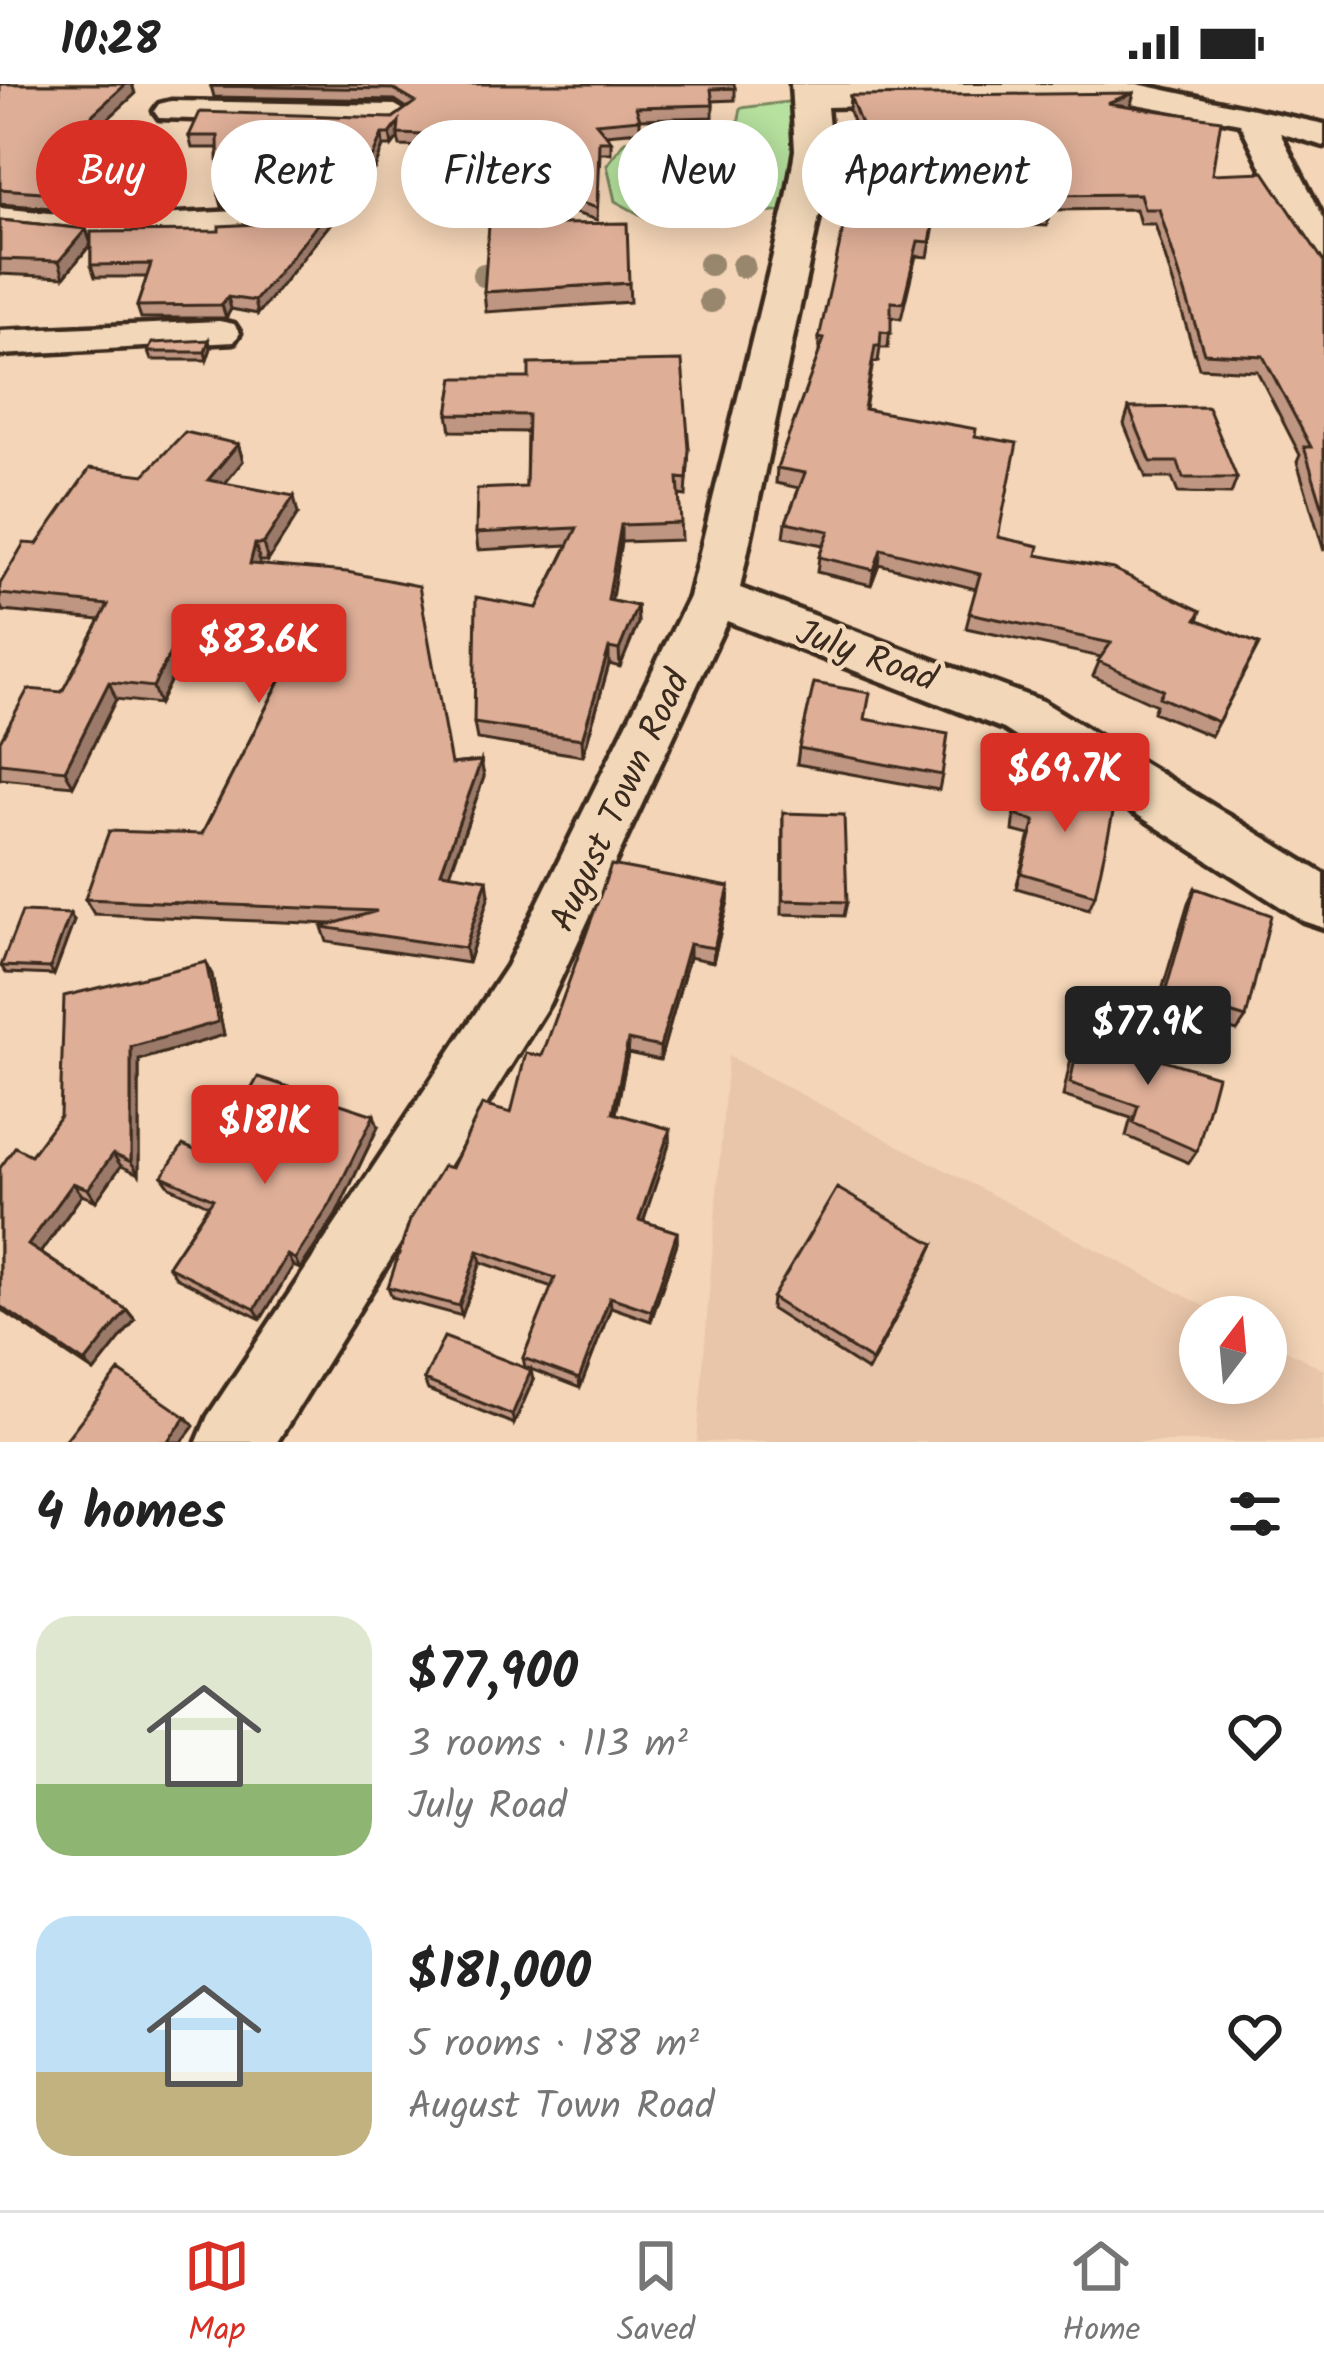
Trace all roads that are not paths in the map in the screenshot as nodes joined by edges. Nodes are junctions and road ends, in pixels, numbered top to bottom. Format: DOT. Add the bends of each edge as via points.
graph roads {
  1 [pos="366,84"];
  2 [pos="809,90"];
  3 [pos="171,110"];
  4 [pos="348,115"];
  5 [pos="395,115"];
  6 [pos="1252,115"];
  7 [pos="1324,135"];
  8 [pos="0,220"];
  9 [pos="211,223"];
  10 [pos="1324,256"];
  11 [pos="218,333"];
  12 [pos="0,343"];
  13 [pos="714,597"];
  14 [pos="1324,904"];
  15 [pos="234,1442"];
  1 -- 4 [label="street"];
  2 -- 6 [label="street" via="1114,90"];
  2 -- 13 [label="street, August Town Road" via="813,150 805,198"];
  3 -- 4 [label="street"];
  4 -- 5 [label="street"];
  6 -- 7 [label="street"];
  6 -- 10 [label="street"];
  8 -- 9 [label="street" via="97,229"];
  11 -- 12 [label="street"];
  13 -- 14 [label="street, July Road" via="1023,716"];
  13 -- 15 [label="street, August Town Road" via="528,985"];
}
